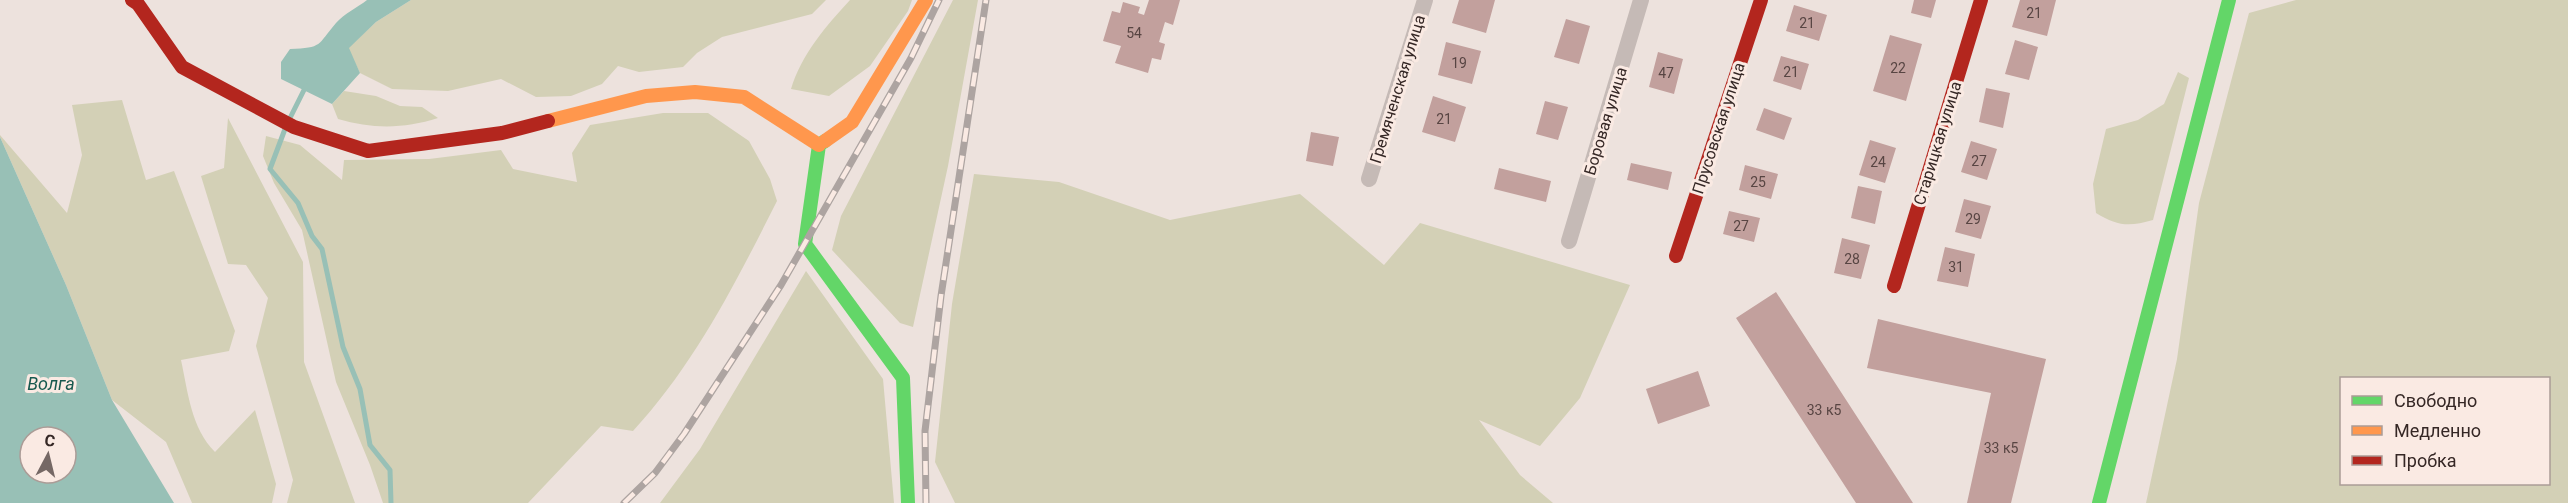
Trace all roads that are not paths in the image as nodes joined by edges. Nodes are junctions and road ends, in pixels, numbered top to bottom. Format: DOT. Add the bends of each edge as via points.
graph roads {
  1 [pos="132,0"];
  2 [pos="926,0"];
  3 [pos="1425,0"];
  4 [pos="1641,0"];
  5 [pos="1761,0"];
  6 [pos="1981,0"];
  7 [pos="2229,0"];
  8 [pos="819,145"];
  9 [pos="1369,179"];
  10 [pos="1569,241"];
  11 [pos="1676,256"];
  12 [pos="1893,286"];
  13 [pos="908,503"];
  14 [pos="2099,503"];
  1 -- 8 [label="street" via="182,67 279,121 368,151 502,133 646,96 695,92 744,97"];
  2 -- 8 [label="street" via="852,122"];
  3 -- 9 [label="street, Гремяченская улица"];
  4 -- 10 [label="street, Боровая улица"];
  5 -- 11 [label="street, Прусовская улица"];
  6 -- 12 [label="street, Старицкая улица"];
  7 -- 14 [label="street"];
  8 -- 13 [label="street" via="805,244 903,378"];
}
